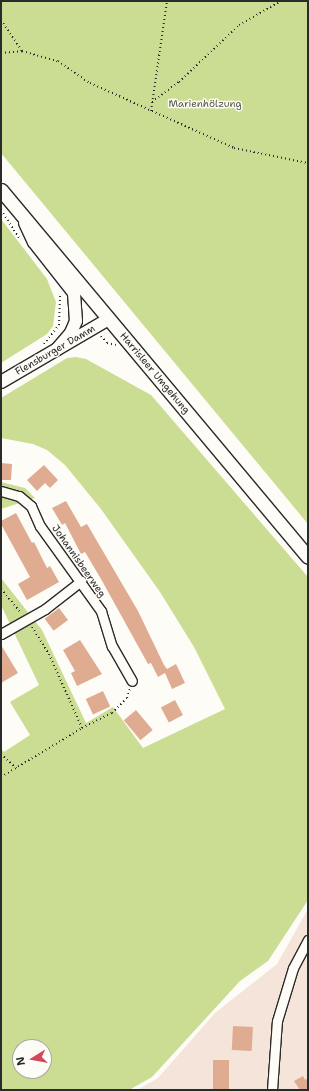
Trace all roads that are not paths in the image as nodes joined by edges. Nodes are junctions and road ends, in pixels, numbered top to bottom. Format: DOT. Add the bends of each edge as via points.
graph roads {
  1 [pos="1,190"];
  2 [pos="21,215"];
  3 [pos="109,319"];
  4 [pos="57,349"];
  5 [pos="1,382"];
  6 [pos="1,491"];
  7 [pos="308,557"];
  8 [pos="81,581"];
  9 [pos="1,634"];
  10 [pos="132,681"];
  11 [pos="308,940"];
  12 [pos="272,1090"];
  1 -- 2 [label="main road, Harrisleer Umgehung"];
  2 -- 3 [label="main road, Harrisleer Umgehung"];
  2 -- 4 [label="street" via="34,242 70,284 74,293 76,310 73,330"];
  3 -- 4 [label="street, Flensburger Damm"];
  3 -- 7 [label="main road, Harrisleer Umgehung"];
  4 -- 5 [label="street, Flensburger Damm"];
  6 -- 8 [label="street, Johannisbeerweg" via="19,496 30,506 40,526"];
  8 -- 9 [label="street" via="27,620"];
  8 -- 10 [label="street, Johannisbeerweg" via="101,611 112,646"];
  11 -- 12 [label="street" via="293,968 277,1020"];
}
